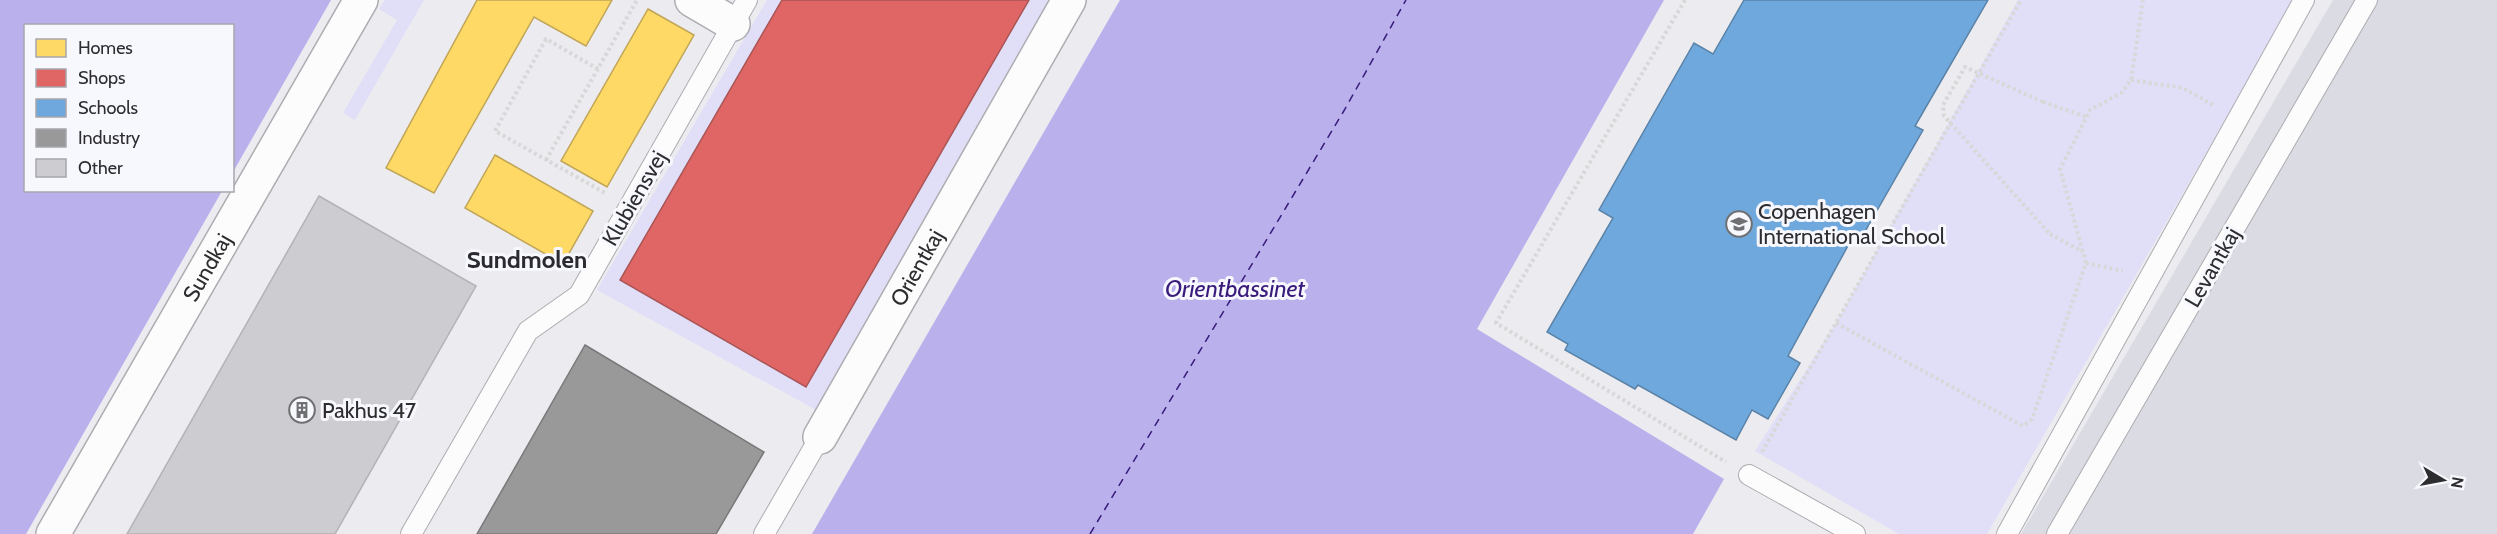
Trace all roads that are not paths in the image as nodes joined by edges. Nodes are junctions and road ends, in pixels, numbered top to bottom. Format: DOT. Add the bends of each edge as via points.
graph roads {
  1 [pos="361,0"];
  2 [pos="692,0"];
  3 [pos="1069,0"];
  4 [pos="2304,0"];
  5 [pos="2367,0"];
  6 [pos="740,12"];
  7 [pos="819,437"];
  8 [pos="1749,475"];
  9 [pos="53,534"];
  10 [pos="411,534"];
  11 [pos="764,534"];
  12 [pos="1855,534"];
  13 [pos="2007,534"];
  14 [pos="2057,534"];
  1 -- 9 [label="street, Sundkaj"];
  2 -- 6 [label="street"];
  3 -- 7 [label="street, Orientkaj"];
  4 -- 13 [label="lane"];
  5 -- 14 [label="lane, Levantkaj"];
  6 -- 10 [label="lane, Klubiensvej" via="579,295 528,331"];
  7 -- 11 [label="lane, Orientkaj"];
  8 -- 12 [label="lane"];
}
